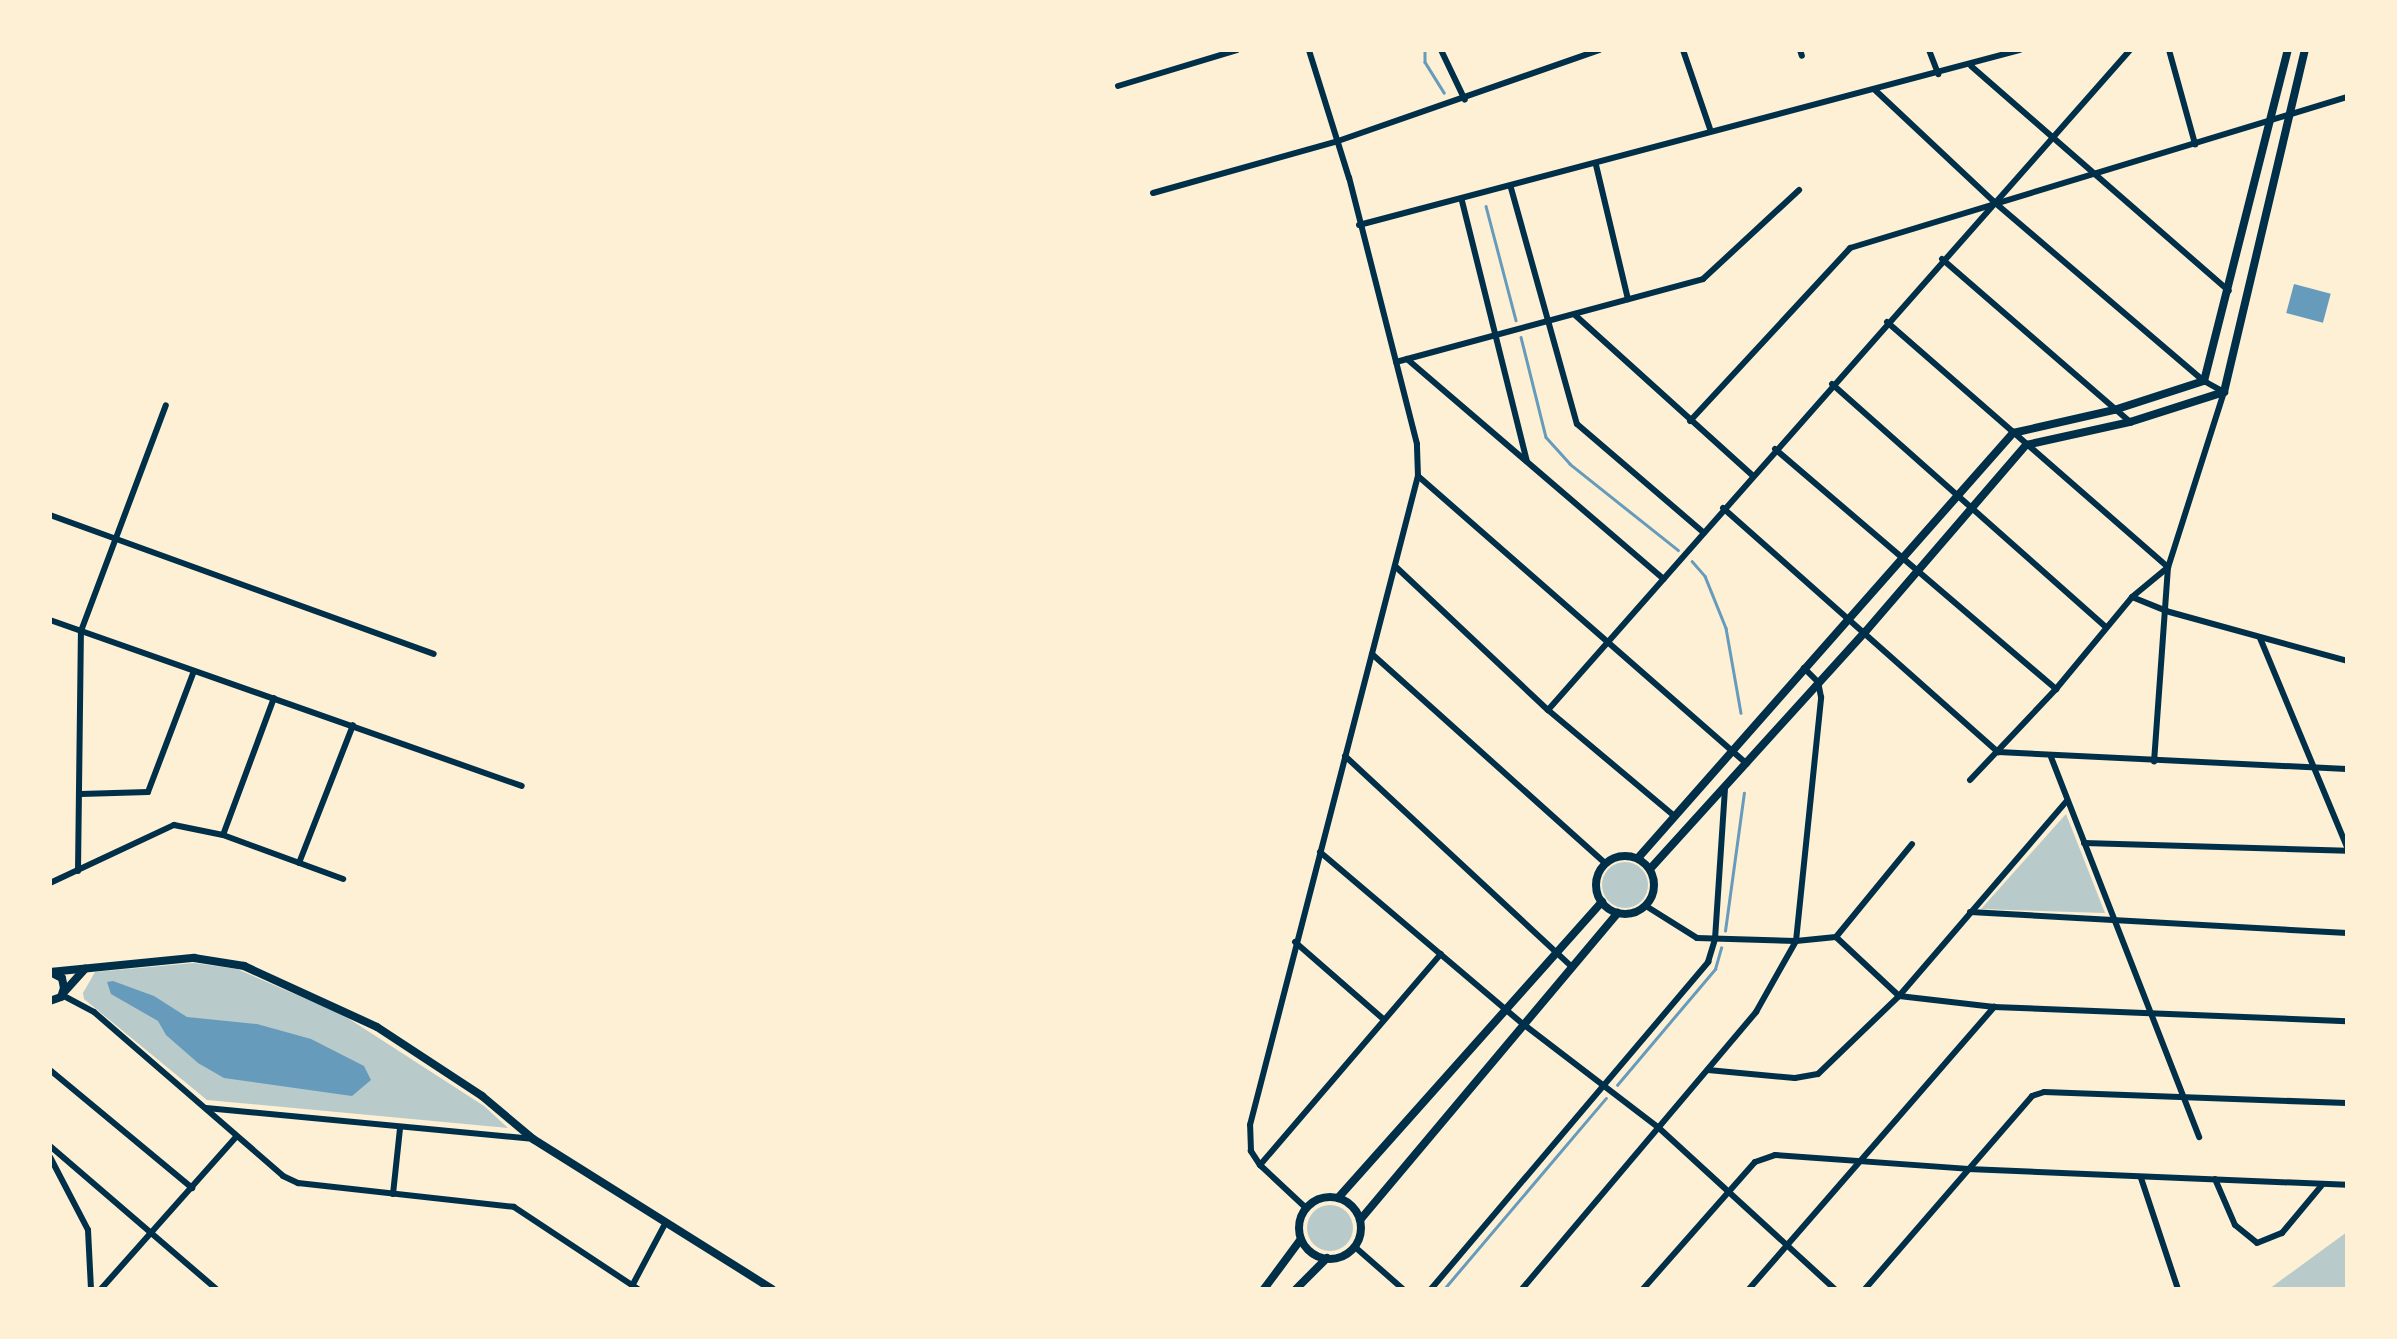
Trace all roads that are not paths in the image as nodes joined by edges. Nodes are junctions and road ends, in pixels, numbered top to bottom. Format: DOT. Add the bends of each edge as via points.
graph roads {
  1 [pos="1237,50"];
  2 [pos="1309,50"];
  3 [pos="1441,50"];
  4 [pos="1600,50"];
  5 [pos="1683,50"];
  6 [pos="1928,50"];
  7 [pos="2020,50"];
  8 [pos="2130,50"];
  9 [pos="2170,50"];
  10 [pos="2288,50"];
  11 [pos="2305,50"];
  12 [pos="1970,65"];
  13 [pos="1938,74"];
  14 [pos="1118,86"];
  15 [pos="1875,90"];
  16 [pos="2347,97"];
  17 [pos="1465,100"];
  18 [pos="2290,118"];
  19 [pos="2272,122"];
  20 [pos="1710,130"];
  21 [pos="2054,138"];
  22 [pos="1338,142"];
  23 [pos="2195,144"];
  24 [pos="1596,165"];
  25 [pos="2094,170"];
  26 [pos="1511,188"];
  27 [pos="1799,190"];
  28 [pos="1153,193"];
  29 [pos="1462,201"];
  30 [pos="1994,201"];
  31 [pos="1359,225"];
  32 [pos="1942,259"];
  33 [pos="2228,290"];
  34 [pos="1628,299"];
  35 [pos="1574,314"];
  36 [pos="1546,322"];
  37 [pos="1887,322"];
  38 [pos="1494,334"];
  39 [pos="1406,358"];
  40 [pos="1396,362"];
  41 [pos="2204,381"];
  42 [pos="1832,384"];
  43 [pos="2224,392"];
  44 [pos="166,406"];
  45 [pos="2114,410"];
  46 [pos="1690,420"];
  47 [pos="2130,422"];
  48 [pos="2013,434"];
  49 [pos="2026,445"];
  50 [pos="1775,449"];
  51 [pos="1528,464"];
  52 [pos="1752,475"];
  53 [pos="1418,476"];
  54 [pos="1957,494"];
  55 [pos="1972,506"];
  56 [pos="1723,508"];
  57 [pos="50,515"];
  58 [pos="1704,533"];
  59 [pos="116,539"];
  60 [pos="1902,555"];
  61 [pos="1394,566"];
  62 [pos="2168,567"];
  63 [pos="1915,569"];
  64 [pos="1664,579"];
  65 [pos="2132,597"];
  66 [pos="2166,612"];
  67 [pos="1849,618"];
  68 [pos="50,620"];
  69 [pos="2106,626"];
  70 [pos="1866,631"];
  71 [pos="81,632"];
  72 [pos="2260,638"];
  73 [pos="1608,640"];
  74 [pos="434,654"];
  75 [pos="1372,654"];
  76 [pos="2347,661"];
  77 [pos="1804,668"];
  78 [pos="194,671"];
  79 [pos="1818,682"];
  80 [pos="2056,689"];
  81 [pos="274,698"];
  82 [pos="1548,710"];
  83 [pos="353,725"];
  84 [pos="1730,750"];
  85 [pos="1998,752"];
  86 [pos="1345,756"];
  87 [pos="2051,757"];
  88 [pos="2154,760"];
  89 [pos="1747,764"];
  90 [pos="2315,768"];
  91 [pos="2347,769"];
  92 [pos="1970,780"];
  93 [pos="522,786"];
  94 [pos="1726,786"];
  95 [pos="81,794"];
  96 [pos="2066,802"];
  97 [pos="1673,815"];
  98 [pos="223,835"];
  99 [pos="2084,843"];
  100 [pos="1912,844"];
  101 [pos="2347,849"];
  102 [pos="1320,852"];
  103 [pos="1638,858"];
  104 [pos="299,863"];
  105 [pos="1605,863"];
  106 [pos="1650,869"];
  107 [pos="78,870"];
  108 [pos="343,879"];
  109 [pos="50,883"];
  110 [pos="1602,902"];
  111 [pos="1646,906"];
  112 [pos="1969,912"];
  113 [pos="1618,913"];
  114 [pos="2114,920"];
  115 [pos="2347,933"];
  116 [pos="1836,937"];
  117 [pos="1716,940"];
  118 [pos="1796,941"];
  119 [pos="1295,942"];
  120 [pos="1555,952"];
  121 [pos="1441,954"];
  122 [pos="1571,966"];
  123 [pos="85,969"];
  124 [pos="50,972"];
  125 [pos="62,994"];
  126 [pos="1899,996"];
  127 [pos="51,1002"];
  128 [pos="1994,1007"];
  129 [pos="1506,1008"];
  130 [pos="2152,1014"];
  131 [pos="1382,1018"];
  132 [pos="2347,1021"];
  133 [pos="1523,1024"];
  134 [pos="50,1070"];
  135 [pos="1707,1070"];
  136 [pos="1604,1085"];
  137 [pos="2184,1098"];
  138 [pos="2347,1103"];
  139 [pos="206,1108"];
  140 [pos="1658,1128"];
  141 [pos="400,1129"];
  142 [pos="236,1136"];
  143 [pos="2199,1137"];
  144 [pos="533,1140"];
  145 [pos="51,1151"];
  146 [pos="1858,1162"];
  147 [pos="1260,1165"];
  148 [pos="1968,1169"];
  149 [pos="2142,1178"];
  150 [pos="2215,1179"];
  151 [pos="2323,1184"];
  152 [pos="2347,1185"];
  153 [pos="192,1188"];
  154 [pos="1728,1190"];
  155 [pos="393,1194"];
  156 [pos="1338,1198"];
  157 [pos="1306,1208"];
  158 [pos="1360,1220"];
  159 [pos="667,1221"];
  160 [pos="153,1234"];
  161 [pos="1301,1239"];
  162 [pos="1787,1245"];
  163 [pos="1354,1247"];
  164 [pos="1327,1258"];
  165 [pos="634,1288"];
  166 [pos="91,1289"];
  167 [pos="101,1289"];
  168 [pos="216,1289"];
  169 [pos="772,1289"];
  170 [pos="1264,1289"];
  171 [pos="1296,1289"];
  172 [pos="1404,1289"];
  173 [pos="1431,1289"];
  174 [pos="1522,1289"];
  175 [pos="1644,1289"];
  176 [pos="1749,1289"];
  177 [pos="1835,1289"];
  178 [pos="1865,1289"];
  179 [pos="2178,1289"];
  1 -- 14 [label="street"];
  2 -- 22 [label="street"];
  3 -- 17 [label="street"];
  4 -- 17 [label="street"];
  5 -- 20 [label="street"];
  6 -- 13 [label="street"];
  7 -- 12 [label="street"];
  8 -- 21 [label="street"];
  9 -- 23 [label="street"];
  10 -- 19 [label="street"];
  11 -- 18 [label="street"];
  12 -- 13 [label="street"];
  12 -- 21 [label="street"];
  13 -- 15 [label="street"];
  15 -- 20 [label="street"];
  15 -- 30 [label="street"];
  16 -- 18 [label="street"];
  17 -- 22 [label="street"];
  18 -- 19 [label="street"];
  18 -- 43 [label="street"];
  19 -- 23 [label="street"];
  19 -- 33 [label="street"];
  20 -- 24 [label="street"];
  21 -- 25 [label="street"];
  21 -- 30 [label="street"];
  22 -- 28 [label="street"];
  22 -- 31 [label="street"];
  23 -- 25 [label="street"];
  24 -- 26 [label="street"];
  24 -- 34 [label="street"];
  25 -- 30 [label="street"];
  25 -- 33 [label="street"];
  26 -- 29 [label="street"];
  26 -- 36 [label="street"];
  27 -- 34 [label="street" via="1703,279"];
  29 -- 31 [label="street"];
  29 -- 38 [label="street"];
  30 -- 32 [label="street"];
  30 -- 41 [label="street"];
  30 -- 46 [label="street" via="1850,248"];
  31 -- 40 [label="street"];
  32 -- 37 [label="street"];
  32 -- 45 [label="street"];
  33 -- 41 [label="street"];
  34 -- 35 [label="street"];
  35 -- 36 [label="street"];
  35 -- 46 [label="street"];
  36 -- 38 [label="street"];
  36 -- 58 [label="street" via="1578,424"];
  37 -- 42 [label="street"];
  37 -- 48 [label="street"];
  38 -- 39 [label="street"];
  38 -- 51 [label="street"];
  39 -- 40 [label="street"];
  39 -- 51 [label="street"];
  40 -- 53 [label="street" via="1418,444"];
  41 -- 43 [label="street"];
  41 -- 45 [label="street"];
  42 -- 50 [label="street"];
  42 -- 54 [label="street"];
  43 -- 47 [label="street"];
  43 -- 62 [label="street"];
  44 -- 59 [label="street"];
  45 -- 47 [label="street"];
  45 -- 48 [label="street"];
  46 -- 52 [label="street"];
  47 -- 49 [label="street"];
  48 -- 49 [label="street"];
  48 -- 54 [label="street"];
  49 -- 55 [label="street"];
  49 -- 62 [label="street"];
  50 -- 52 [label="street"];
  50 -- 60 [label="street"];
  51 -- 64 [label="street"];
  52 -- 56 [label="street"];
  53 -- 61 [label="street"];
  53 -- 73 [label="street"];
  54 -- 55 [label="street"];
  54 -- 60 [label="street"];
  55 -- 63 [label="street"];
  55 -- 69 [label="street"];
  56 -- 58 [label="street"];
  56 -- 67 [label="street"];
  57 -- 59 [label="street"];
  58 -- 64 [label="street"];
  59 -- 71 [label="street"];
  59 -- 74 [label="street"];
  60 -- 63 [label="street"];
  60 -- 67 [label="street"];
  61 -- 75 [label="street"];
  61 -- 82 [label="street"];
  62 -- 65 [label="street"];
  62 -- 66 [label="street"];
  63 -- 70 [label="street"];
  63 -- 80 [label="street"];
  64 -- 73 [label="street"];
  65 -- 66 [label="street"];
  65 -- 69 [label="street"];
  66 -- 72 [label="street"];
  66 -- 88 [label="street"];
  67 -- 70 [label="street"];
  67 -- 77 [label="street"];
  68 -- 71 [label="street"];
  69 -- 80 [label="street"];
  70 -- 79 [label="street"];
  70 -- 85 [label="street"];
  71 -- 78 [label="street"];
  71 -- 95 [label="street"];
  72 -- 76 [label="street"];
  72 -- 90 [label="street"];
  73 -- 82 [label="street"];
  73 -- 84 [label="street"];
  75 -- 86 [label="street"];
  75 -- 105 [label="street"];
  77 -- 79 [label="street"];
  77 -- 84 [label="street"];
  78 -- 81 [label="street"];
  78 -- 95 [label="street" via="148,792"];
  79 -- 89 [label="street"];
  79 -- 118 [label="street"];
  80 -- 85 [label="street"];
  81 -- 83 [label="street"];
  81 -- 98 [label="street"];
  82 -- 97 [label="street"];
  83 -- 93 [label="street"];
  83 -- 104 [label="street"];
  84 -- 89 [label="street"];
  84 -- 97 [label="street"];
  85 -- 87 [label="street"];
  85 -- 92 [label="street"];
  86 -- 102 [label="street"];
  86 -- 120 [label="street"];
  87 -- 88 [label="street"];
  87 -- 96 [label="street"];
  88 -- 90 [label="street"];
  89 -- 94 [label="street"];
  90 -- 91 [label="street"];
  90 -- 101 [label="street"];
  94 -- 106 [label="street"];
  94 -- 117 [label="street"];
  95 -- 107 [label="street"];
  96 -- 99 [label="street"];
  96 -- 112 [label="street"];
  97 -- 103 [label="street"];
  98 -- 104 [label="street"];
  98 -- 107 [label="street" via="174,825"];
  99 -- 101 [label="street"];
  99 -- 114 [label="street"];
  100 -- 116 [label="street"];
  102 -- 119 [label="street"];
  102 -- 121 [label="street"];
  103 -- 105 [label="street"];
  103 -- 106 [label="street"];
  104 -- 108 [label="street"];
  105 -- 110 [label="street" via="1596,878"];
  106 -- 111 [label="street" via="1654,888"];
  107 -- 109 [label="street"];
  110 -- 113 [label="street"];
  110 -- 120 [label="street"];
  111 -- 113 [label="street"];
  111 -- 117 [label="street" via="1687,934"];
  112 -- 114 [label="street"];
  112 -- 126 [label="street"];
  113 -- 122 [label="street"];
  114 -- 115 [label="street"];
  114 -- 130 [label="street"];
  116 -- 118 [label="street"];
  116 -- 126 [label="street"];
  117 -- 118 [label="street"];
  117 -- 136 [label="street" via="1708,962"];
  118 -- 135 [label="street" via="1756,1012"];
  119 -- 131 [label="street"];
  119 -- 147 [label="street" via="1250,1126 1251,1151"];
  120 -- 122 [label="street"];
  120 -- 129 [label="street"];
  121 -- 129 [label="street"];
  121 -- 131 [label="street"];
  122 -- 133 [label="street"];
  123 -- 124 [label="street"];
  123 -- 125 [label="street"];
  123 -- 144 [label="street" via="194,958 244,966 376,1027 482,1096"];
  124 -- 125 [label="street" via="62,978"];
  125 -- 127 [label="street"];
  125 -- 139 [label="street" via="94,1012"];
  126 -- 128 [label="street"];
  126 -- 135 [label="street" via="1818,1074"];
  128 -- 130 [label="street"];
  128 -- 146 [label="street"];
  129 -- 133 [label="street"];
  129 -- 156 [label="street"];
  130 -- 132 [label="street"];
  130 -- 137 [label="street"];
  131 -- 147 [label="street"];
  133 -- 136 [label="street"];
  133 -- 158 [label="street"];
  134 -- 153 [label="street"];
  135 -- 140 [label="street"];
  136 -- 140 [label="street"];
  136 -- 173 [label="street"];
  137 -- 138 [label="street"];
  137 -- 143 [label="street"];
  137 -- 148 [label="street" via="2044,1092 2032,1096"];
  139 -- 141 [label="street"];
  139 -- 142 [label="street"];
  140 -- 154 [label="street"];
  140 -- 174 [label="street"];
  141 -- 144 [label="street"];
  141 -- 155 [label="street"];
  142 -- 153 [label="street"];
  142 -- 155 [label="street" via="298,1183"];
  144 -- 159 [label="street"];
  145 -- 160 [label="street"];
  145 -- 166 [label="street" via="88,1230"];
  146 -- 148 [label="street"];
  146 -- 154 [label="street" via="1766,1156"];
  146 -- 162 [label="street"];
  147 -- 157 [label="street"];
  148 -- 149 [label="street"];
  148 -- 178 [label="street"];
  149 -- 150 [label="street"];
  149 -- 179 [label="street"];
  150 -- 151 [label="street"];
  150 -- 151 [label="street" via="2235,1225 2257,1243 2282,1233"];
  151 -- 152 [label="street"];
  153 -- 160 [label="street"];
  154 -- 162 [label="street"];
  154 -- 175 [label="street"];
  155 -- 165 [label="street" via="514,1207"];
  156 -- 157 [label="street" via="1321,1198"];
  156 -- 158 [label="street"];
  157 -- 161 [label="street"];
  158 -- 163 [label="street"];
  159 -- 165 [label="street"];
  159 -- 169 [label="street"];
  160 -- 167 [label="street"];
  160 -- 168 [label="street"];
  161 -- 164 [label="street"];
  161 -- 170 [label="street"];
  162 -- 176 [label="street"];
  162 -- 177 [label="street"];
  163 -- 164 [label="street"];
  163 -- 172 [label="street"];
  164 -- 171 [label="street"];
}
